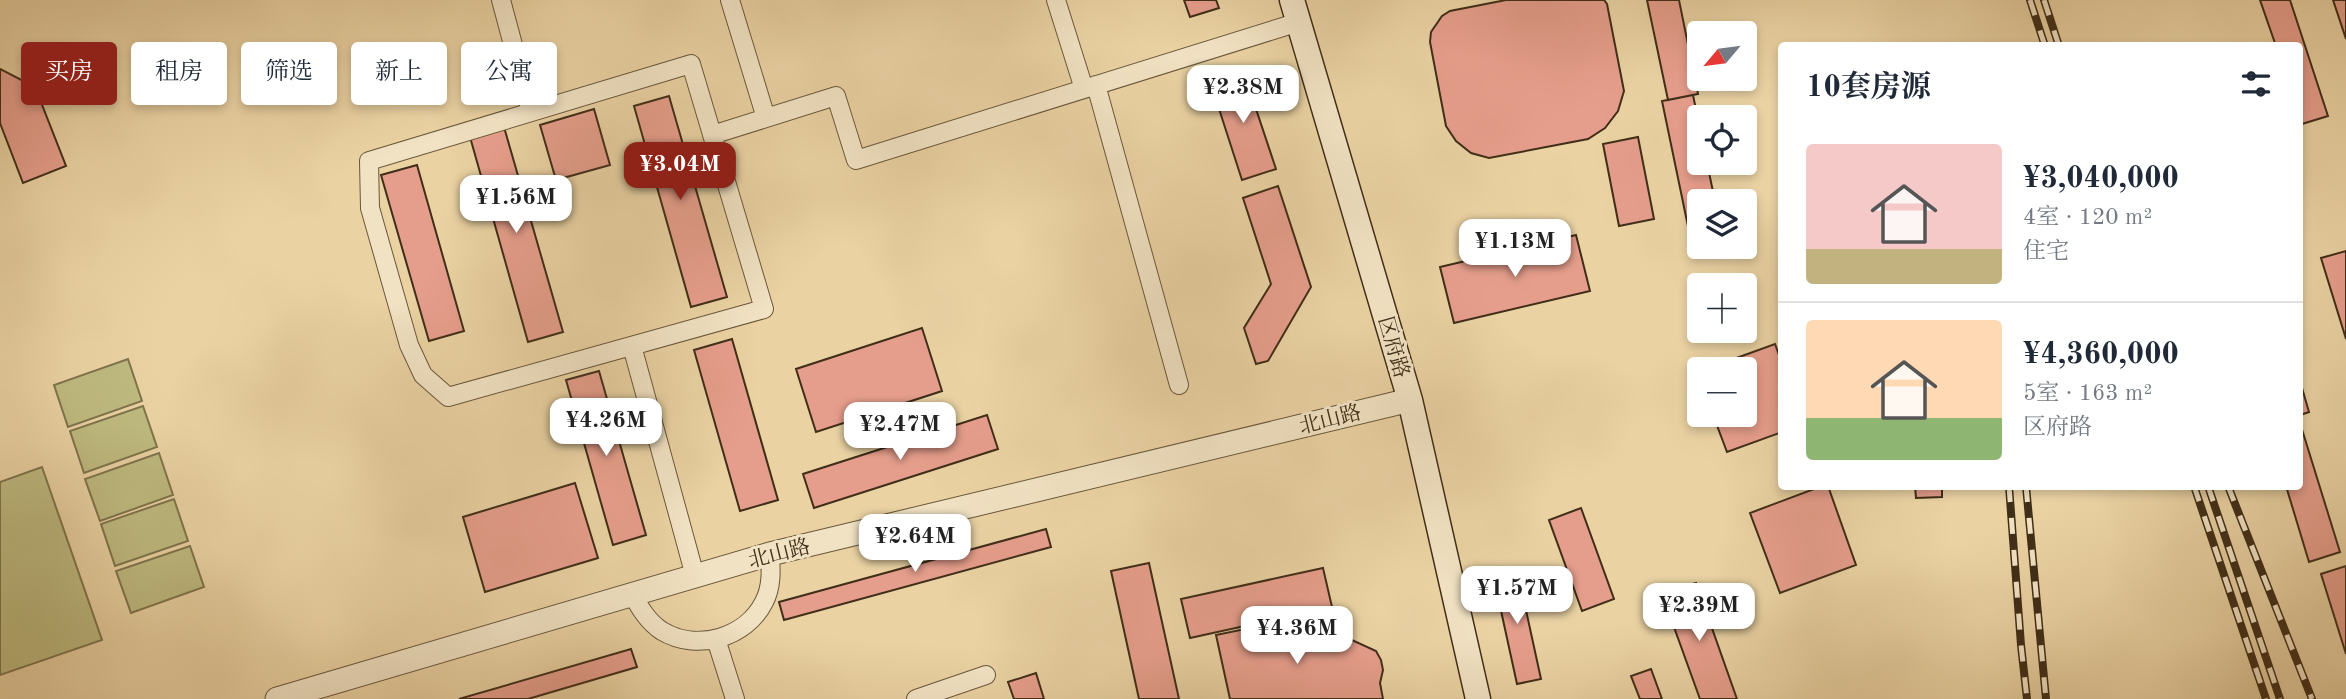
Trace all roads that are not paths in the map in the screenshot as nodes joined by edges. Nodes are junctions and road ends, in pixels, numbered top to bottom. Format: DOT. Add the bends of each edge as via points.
graph roads {
  1 [pos="501,0"];
  2 [pos="730,0"];
  3 [pos="1056,0"];
  4 [pos="1296,11"];
  5 [pos="1090,88"];
  6 [pos="531,112"];
  7 [pos="766,118"];
  8 [pos="712,135"];
  9 [pos="632,346"];
  10 [pos="1179,386"];
  11 [pos="1410,400"];
  12 [pos="770,554"];
  13 [pos="695,576"];
  14 [pos="632,594"];
  15 [pos="716,639"];
  16 [pos="986,675"];
  17 [pos="303,696"];
  18 [pos="278,699"];
  19 [pos="735,699"];
  20 [pos="916,699"];
  21 [pos="1478,699"];
  1 -- 6 [label="street"];
  2 -- 7 [label="street"];
  3 -- 5 [label="street"];
  4 -- 5 [label="street"];
  4 -- 11 [label="main road, 区府路"];
  5 -- 7 [label="street" via="856,160 836,96"];
  5 -- 10 [label="street"];
  6 -- 8 [label="street" via="691,64"];
  6 -- 9 [label="street" via="369,161 370,208 409,345 423,376 448,397"];
  7 -- 8 [label="street"];
  8 -- 9 [label="street" via="764,309"];
  9 -- 13 [label="street"];
  11 -- 12 [label="street, 北山路"];
  11 -- 21 [label="main road, 区府路"];
  12 -- 13 [label="street, 北山路"];
  12 -- 15 [label="street" via="771,578 765,601 751,620"];
  13 -- 14 [label="street, 北山路"];
  14 -- 15 [label="street" via="644,615 662,631 684,640"];
  14 -- 17 [label="street, 北山路"];
  15 -- 19 [label="street"];
  16 -- 20 [label="street"];
  17 -- 18 [label="street, 北山路"];
}
